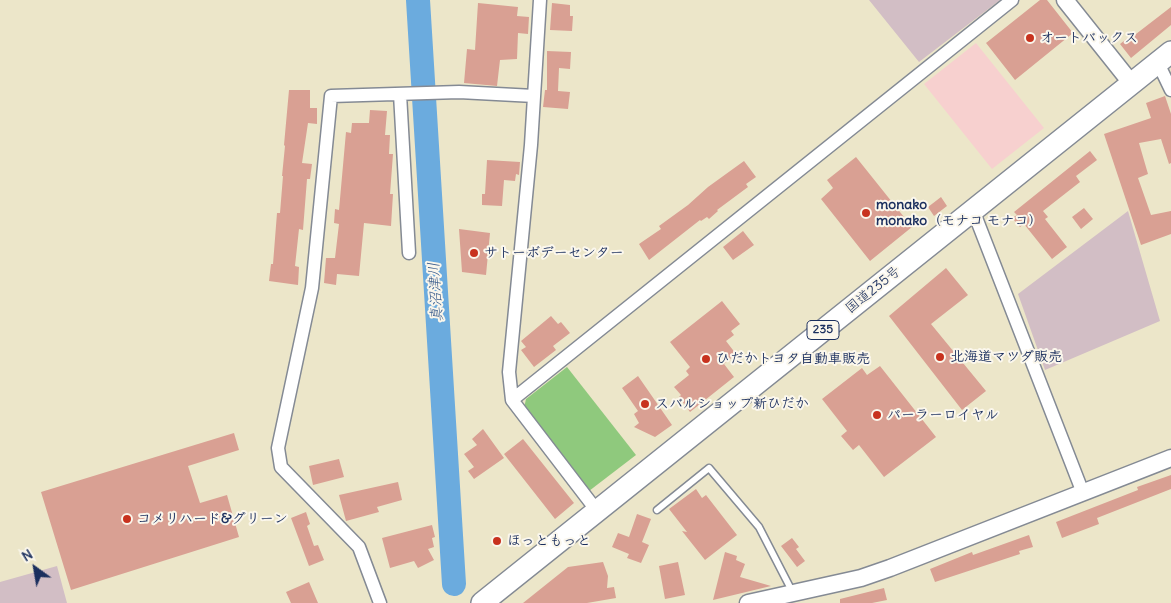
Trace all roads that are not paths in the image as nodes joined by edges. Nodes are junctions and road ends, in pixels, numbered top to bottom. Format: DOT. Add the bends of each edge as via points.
graph roads {
  1 [pos="540,0"];
  2 [pos="1012,0"];
  3 [pos="1065,0"];
  4 [pos="1165,58"];
  5 [pos="1132,84"];
  6 [pos="1171,90"];
  7 [pos="405,94"];
  8 [pos="534,96"];
  9 [pos="973,210"];
  10 [pos="409,253"];
  11 [pos="512,400"];
  12 [pos="1171,458"];
  13 [pos="1083,493"];
  14 [pos="657,510"];
  15 [pos="597,511"];
  16 [pos="794,594"];
  17 [pos="380,603"];
  18 [pos="482,603"];
  19 [pos="748,603"];
  1 -- 8 [label="street"];
  2 -- 11 [label="street"];
  3 -- 5 [label="street"];
  4 -- 5 [label="highway, 国道235号 / 235"];
  4 -- 6 [label="street"];
  5 -- 9 [label="highway, 国道235号 / 235"];
  7 -- 8 [label="street" via="459,92"];
  7 -- 10 [label="street"];
  7 -- 17 [label="street" via="331,96 312,288 278,448 281,467 359,547"];
  8 -- 11 [label="street" via="509,372"];
  9 -- 13 [label="street"];
  9 -- 15 [label="highway, 国道235号 / 235"];
  11 -- 15 [label="street"];
  12 -- 13 [label="street"];
  13 -- 16 [label="street" via="890,568"];
  14 -- 16 [label="lane" via="710,468 760,526"];
  15 -- 18 [label="highway, 国道235号 / 235"];
  16 -- 19 [label="street"];
}
